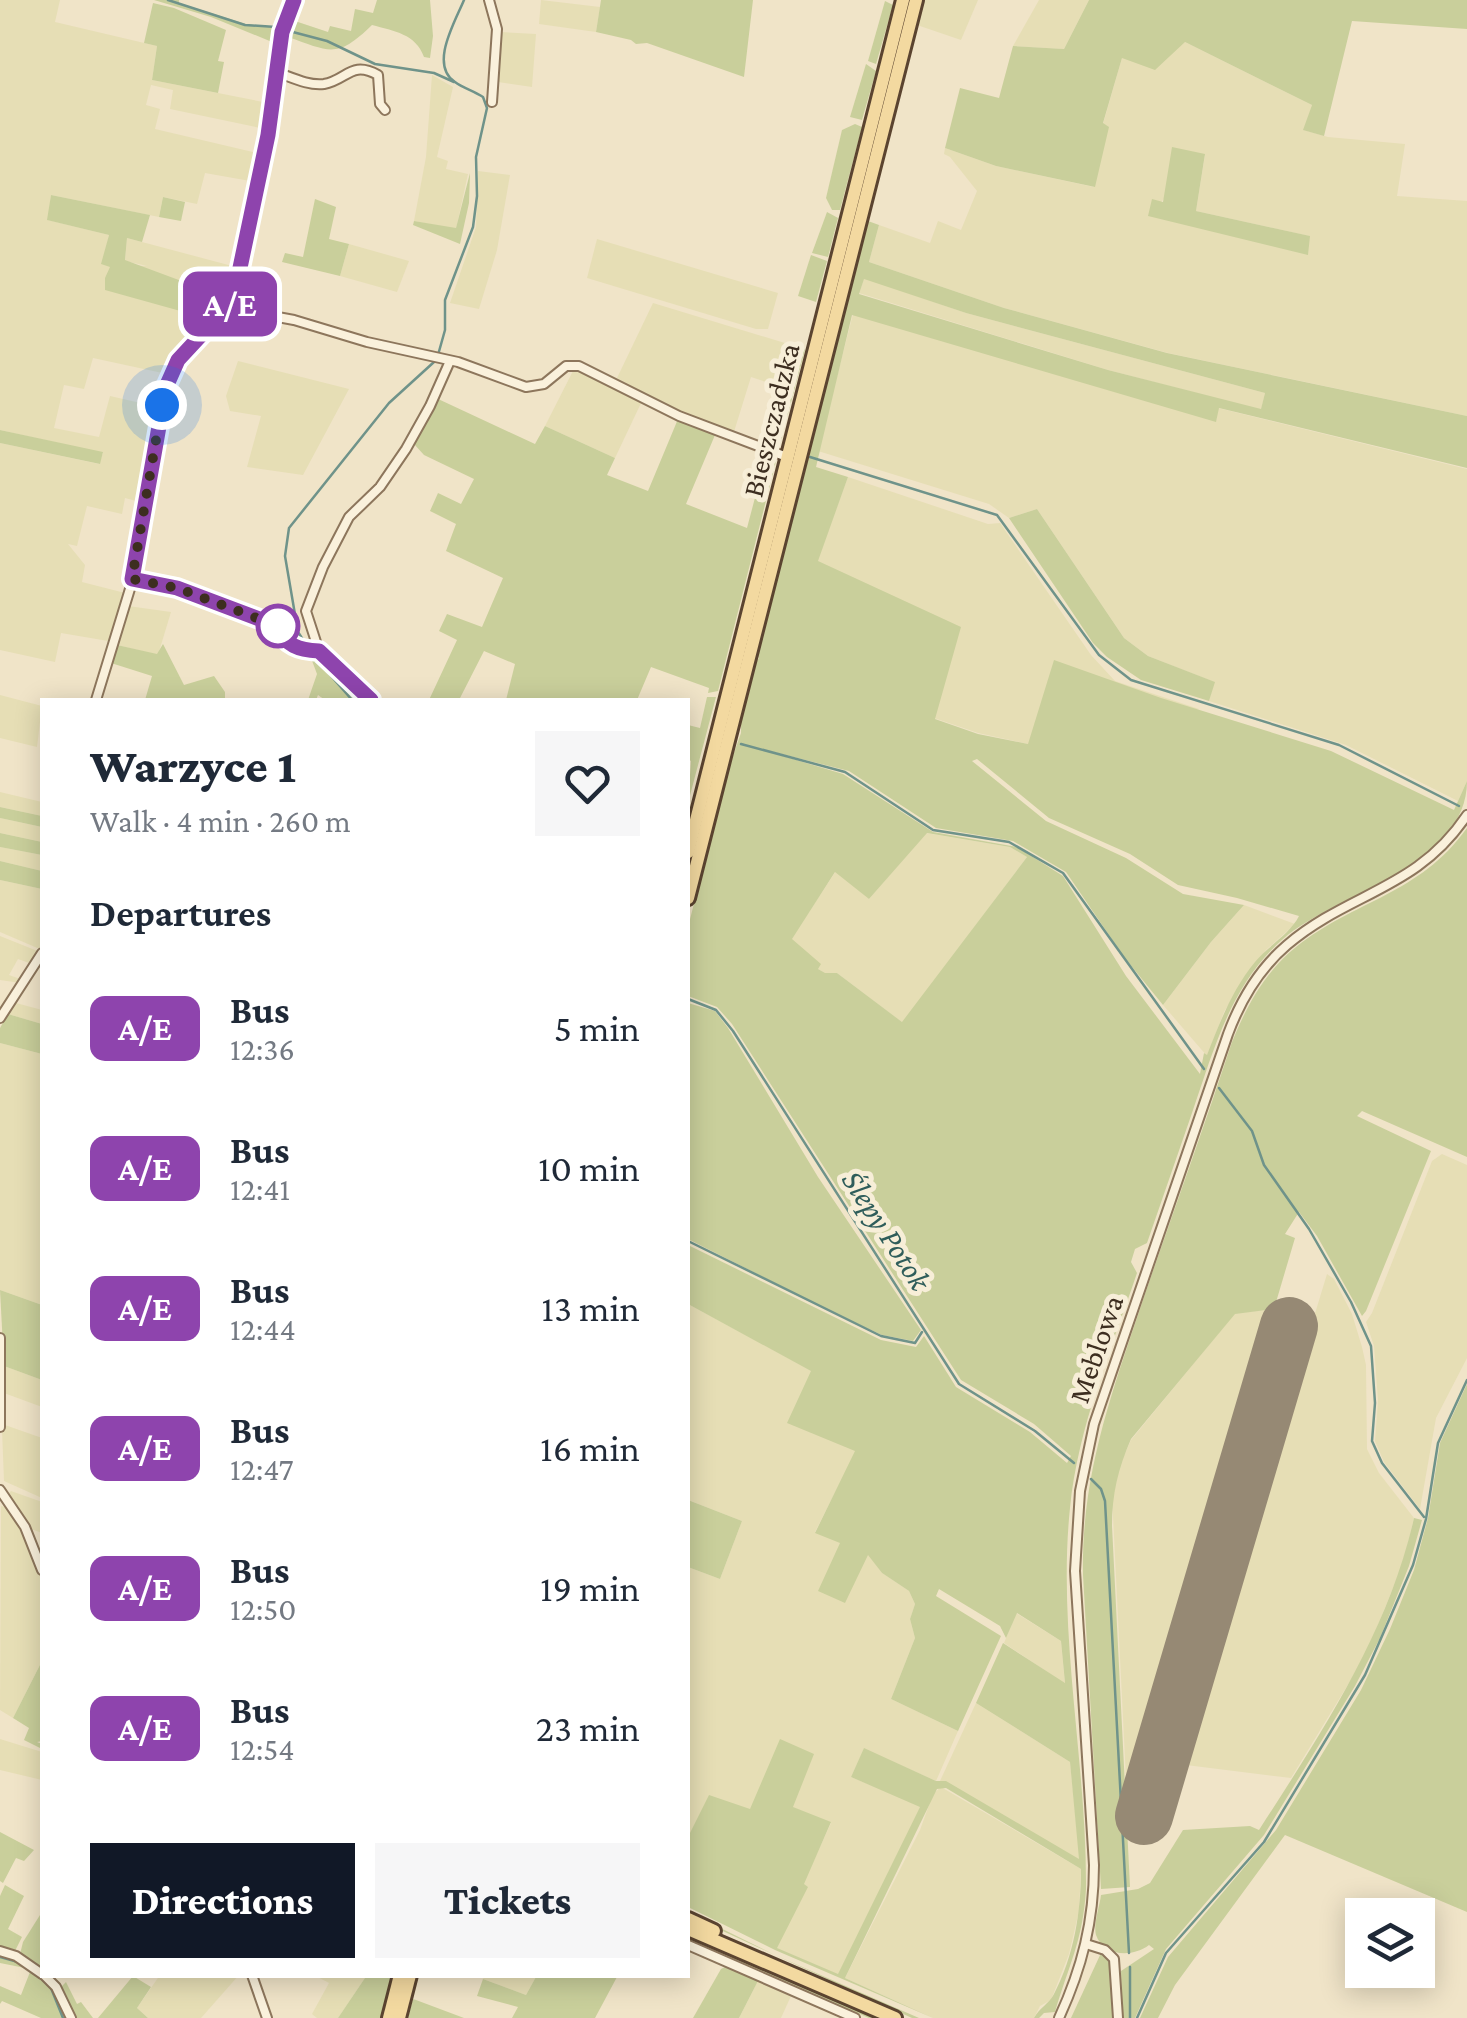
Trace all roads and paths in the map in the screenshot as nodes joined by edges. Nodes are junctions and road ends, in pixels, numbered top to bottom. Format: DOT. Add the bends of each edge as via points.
graph roads {
  1 [pos="294,0"];
  2 [pos="489,0"];
  3 [pos="903,0"];
  4 [pos="916,0"];
  5 [pos="276,72"];
  6 [pos="492,102"];
  7 [pos="385,110"];
  8 [pos="230,304"];
  9 [pos="446,360"];
  10 [pos="787,457"];
  11 [pos="132,579"];
  12 [pos="318,651"];
  13 [pos="97,698"];
  14 [pos="369,698"];
  15 [pos="1467,815"];
  16 [pos="694,851"];
  17 [pos="690,881"];
  18 [pos="40,955"];
  19 [pos="0,1018"];
  20 [pos="0,1338"];
  21 [pos="0,1427"];
  22 [pos="1,1495"];
  23 [pos="40,1565"];
  24 [pos="690,1920"];
  25 [pos="690,1929"];
  26 [pos="1086,1944"];
  27 [pos="690,1946"];
  28 [pos="0,1951"];
  29 [pos="778,1966"];
  30 [pos="40,1972"];
  31 [pos="47,1978"];
  32 [pos="253,1978"];
  33 [pos="399,1978"];
  34 [pos="409,1978"];
  35 [pos="71,2018"];
  36 [pos="266,2018"];
  37 [pos="390,2018"];
  38 [pos="398,2018"];
  39 [pos="855,2018"];
  40 [pos="895,2018"];
  41 [pos="1059,2018"];
  42 [pos="1118,2018"];
  1 -- 5 [label="street"];
  2 -- 6 [label="street" via="497,29"];
  3 -- 10 [label="main road, Bieszczadzka"];
  4 -- 16 [label="main road, Bieszczadzka"];
  5 -- 7 [label="street" via="325,84 345,72 370,71 378,75"];
  5 -- 8 [label="street"];
  8 -- 9 [label="street"];
  8 -- 11 [label="street" via="178,360 166,387"];
  9 -- 10 [label="street" via="531,388 566,366 579,366 698,424"];
  9 -- 12 [label="street" via="406,449 348,517 324,568 306,610"];
  10 -- 16 [label="main road, Bieszczadzka"];
  11 -- 12 [label="street" via="248,614 278,626 282,638 306,651"];
  11 -- 13 [label="street"];
  12 -- 14 [label="street"];
  15 -- 26 [label="street, Meblowa" via="1424,864 1298,936 1252,984 1222,1051 1107,1384 1085,1458 1075,1548 1094,1865"];
  16 -- 17 [label="main road, Bieszczadzka"];
  18 -- 19 [label="street"];
  20 -- 21 [label="street"];
  22 -- 23 [label="street" via="25,1527"];
  24 -- 29 [label="main road"];
  25 -- 29 [label="main road"];
  26 -- 41 [label="street, Meblowa"];
  26 -- 42 [label="street" via="1114,1958"];
  27 -- 39 [label="street"];
  28 -- 30 [label="street"];
  29 -- 40 [label="main road"];
  31 -- 35 [label="street"];
  32 -- 36 [label="street"];
  33 -- 37 [label="main road"];
  34 -- 38 [label="main road"];
}
